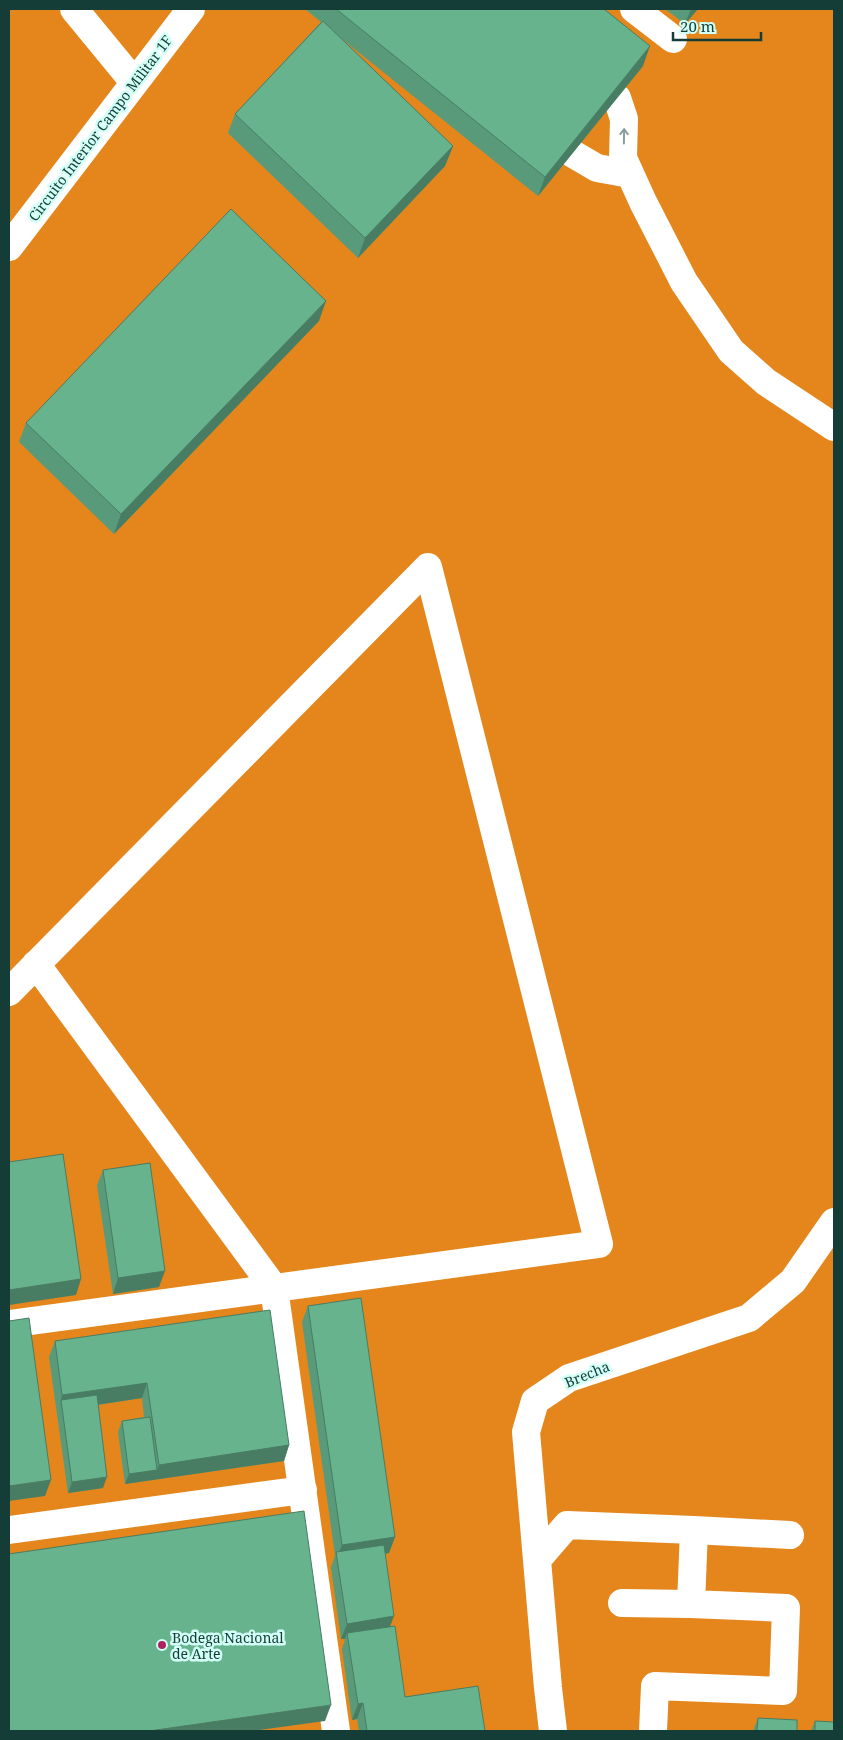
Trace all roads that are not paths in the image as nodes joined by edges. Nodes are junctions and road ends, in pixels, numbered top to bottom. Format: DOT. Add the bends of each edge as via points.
graph roads {
  1 [pos="74,9"];
  2 [pos="191,9"];
  3 [pos="634,9"];
  4 [pos="673,39"];
  5 [pos="134,82"];
  6 [pos="617,98"];
  7 [pos="572,154"];
  8 [pos="630,174"];
  9 [pos="9,247"];
  10 [pos="834,427"];
  11 [pos="36,964"];
  12 [pos="9,992"];
  13 [pos="834,1222"];
  14 [pos="274,1288"];
  15 [pos="9,1324"];
  16 [pos="302,1490"];
  17 [pos="9,1530"];
  18 [pos="694,1530"];
  19 [pos="790,1535"];
  20 [pos="537,1560"];
  21 [pos="622,1603"];
  22 [pos="691,1604"];
  23 [pos="336,1731"];
  24 [pos="553,1731"];
  25 [pos="653,1731"];
  1 -- 5 [label="street"];
  2 -- 5 [label="street, Circuito Interior Campo Militar 1F"];
  3 -- 4 [label="street"];
  5 -- 9 [label="street, Circuito Interior Campo Militar 1F"];
  8 -- 6 [label="street, one-way" via="623,158 624,118"];
  7 -- 8 [label="street" via="597,168"];
  8 -- 10 [label="street" via="684,282 731,351 766,382"];
  11 -- 12 [label="street"];
  11 -- 14 [label="street"];
  11 -- 14 [label="street" via="428,567 599,1244"];
  13 -- 20 [label="street, Brecha" via="793,1280 749,1318 570,1378 535,1401 526,1432"];
  14 -- 15 [label="street"];
  14 -- 16 [label="street"];
  16 -- 17 [label="street"];
  16 -- 23 [label="street"];
  18 -- 19 [label="street"];
  18 -- 20 [label="street" via="567,1525"];
  18 -- 22 [label="street"];
  20 -- 24 [label="street, Brecha"];
  21 -- 22 [label="street"];
  22 -- 25 [label="street" via="786,1608 783,1691 655,1686"];
}
